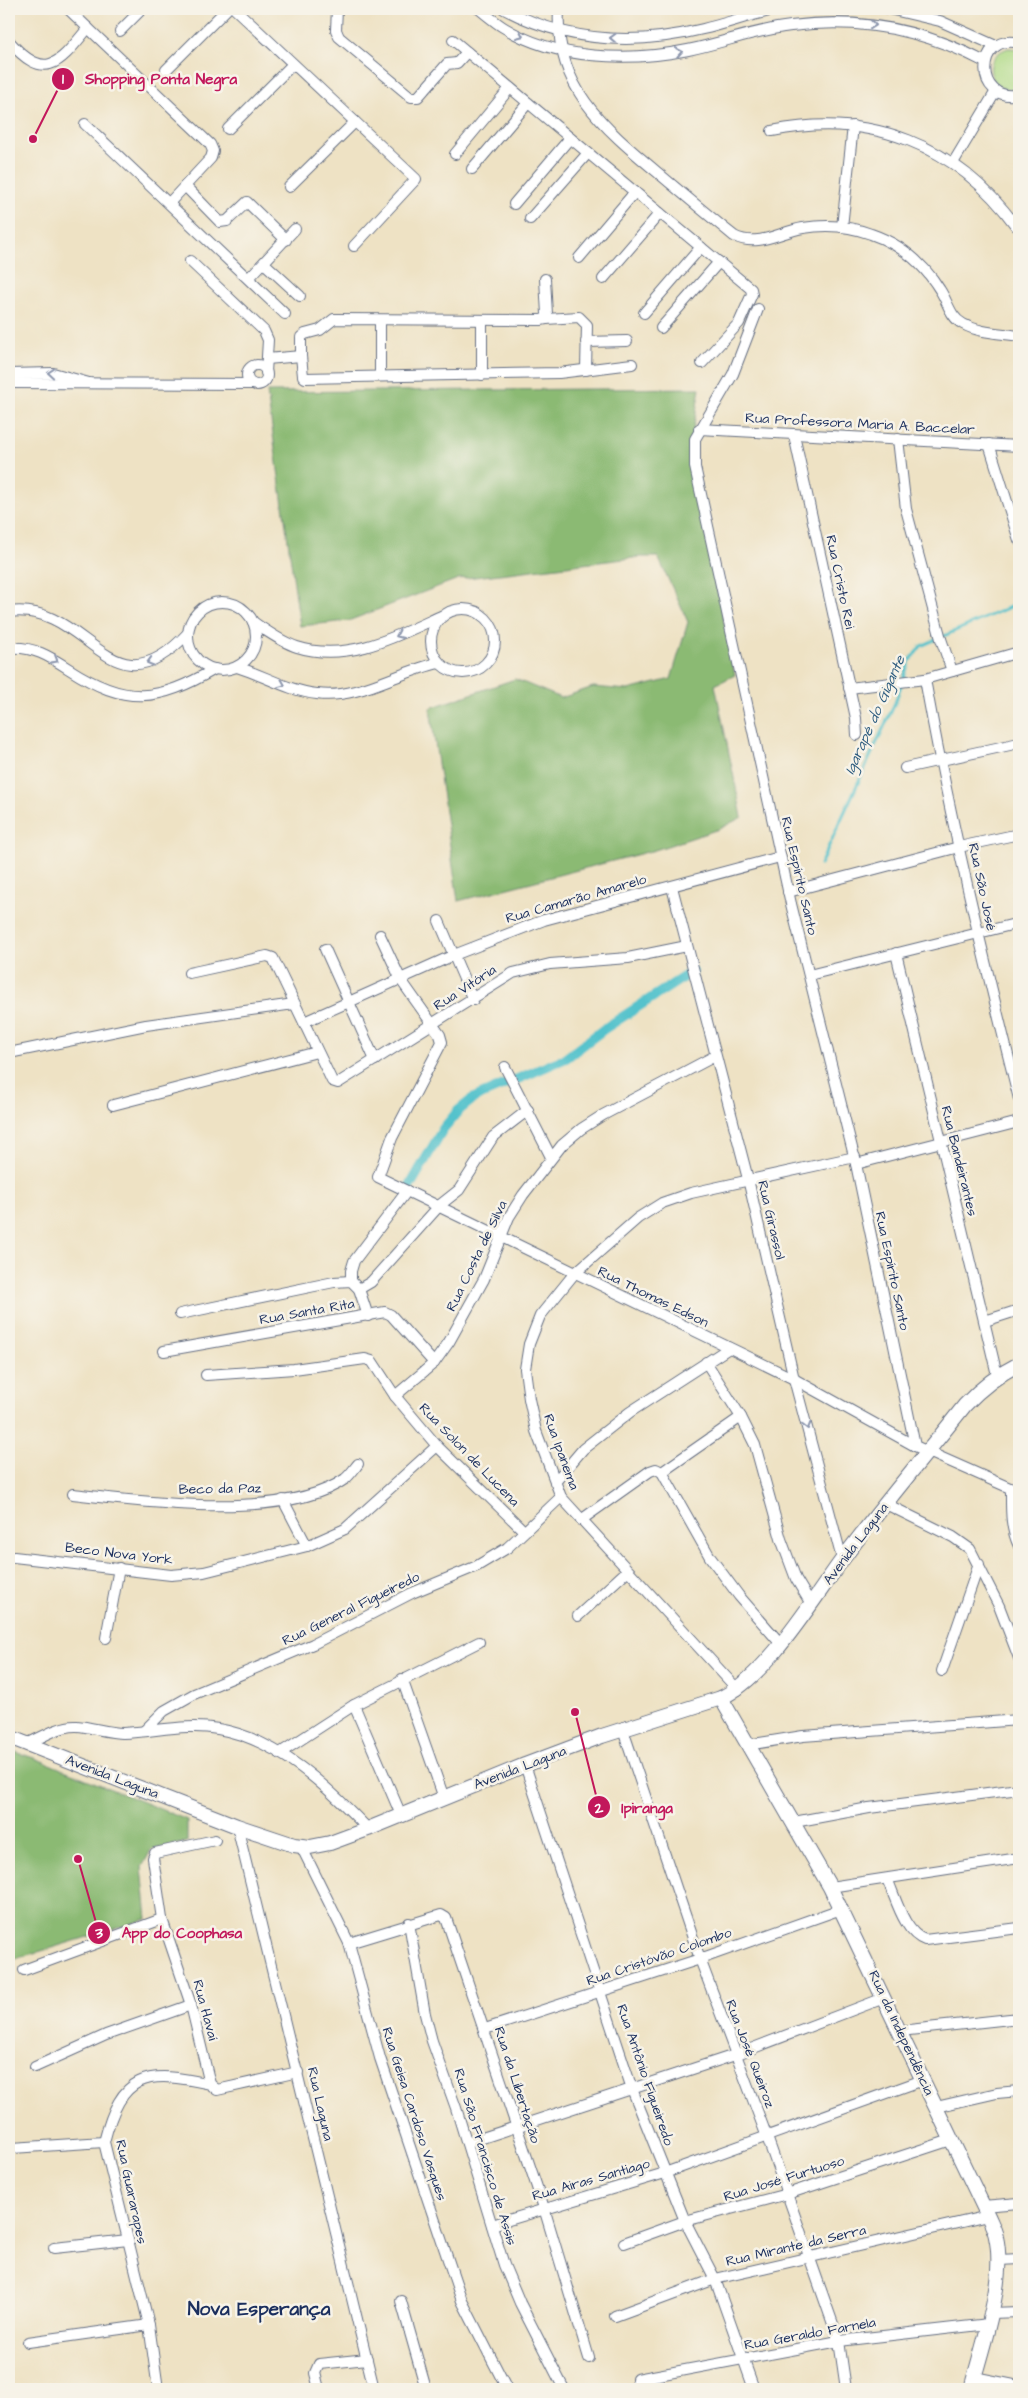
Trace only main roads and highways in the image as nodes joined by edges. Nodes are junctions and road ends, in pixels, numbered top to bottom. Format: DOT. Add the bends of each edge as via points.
graph roads {
  1 [pos="1019,1364"];
  2 [pos="721,1698"];
  3 [pos="9,1736"];
  4 [pos="973,2383"];
  1 -- 2 [label="main road, Avenida Laguna" via="980,1388 842,1559 758,1671 738,1690"];
  2 -- 3 [label="main road, Avenida Laguna" via="525,1765 368,1830 325,1844 301,1846 237,1826"];
  2 -- 4 [label="main road, Rua da Independência" via="830,1887 986,2211 996,2238 999,2260 990,2318"];
}
